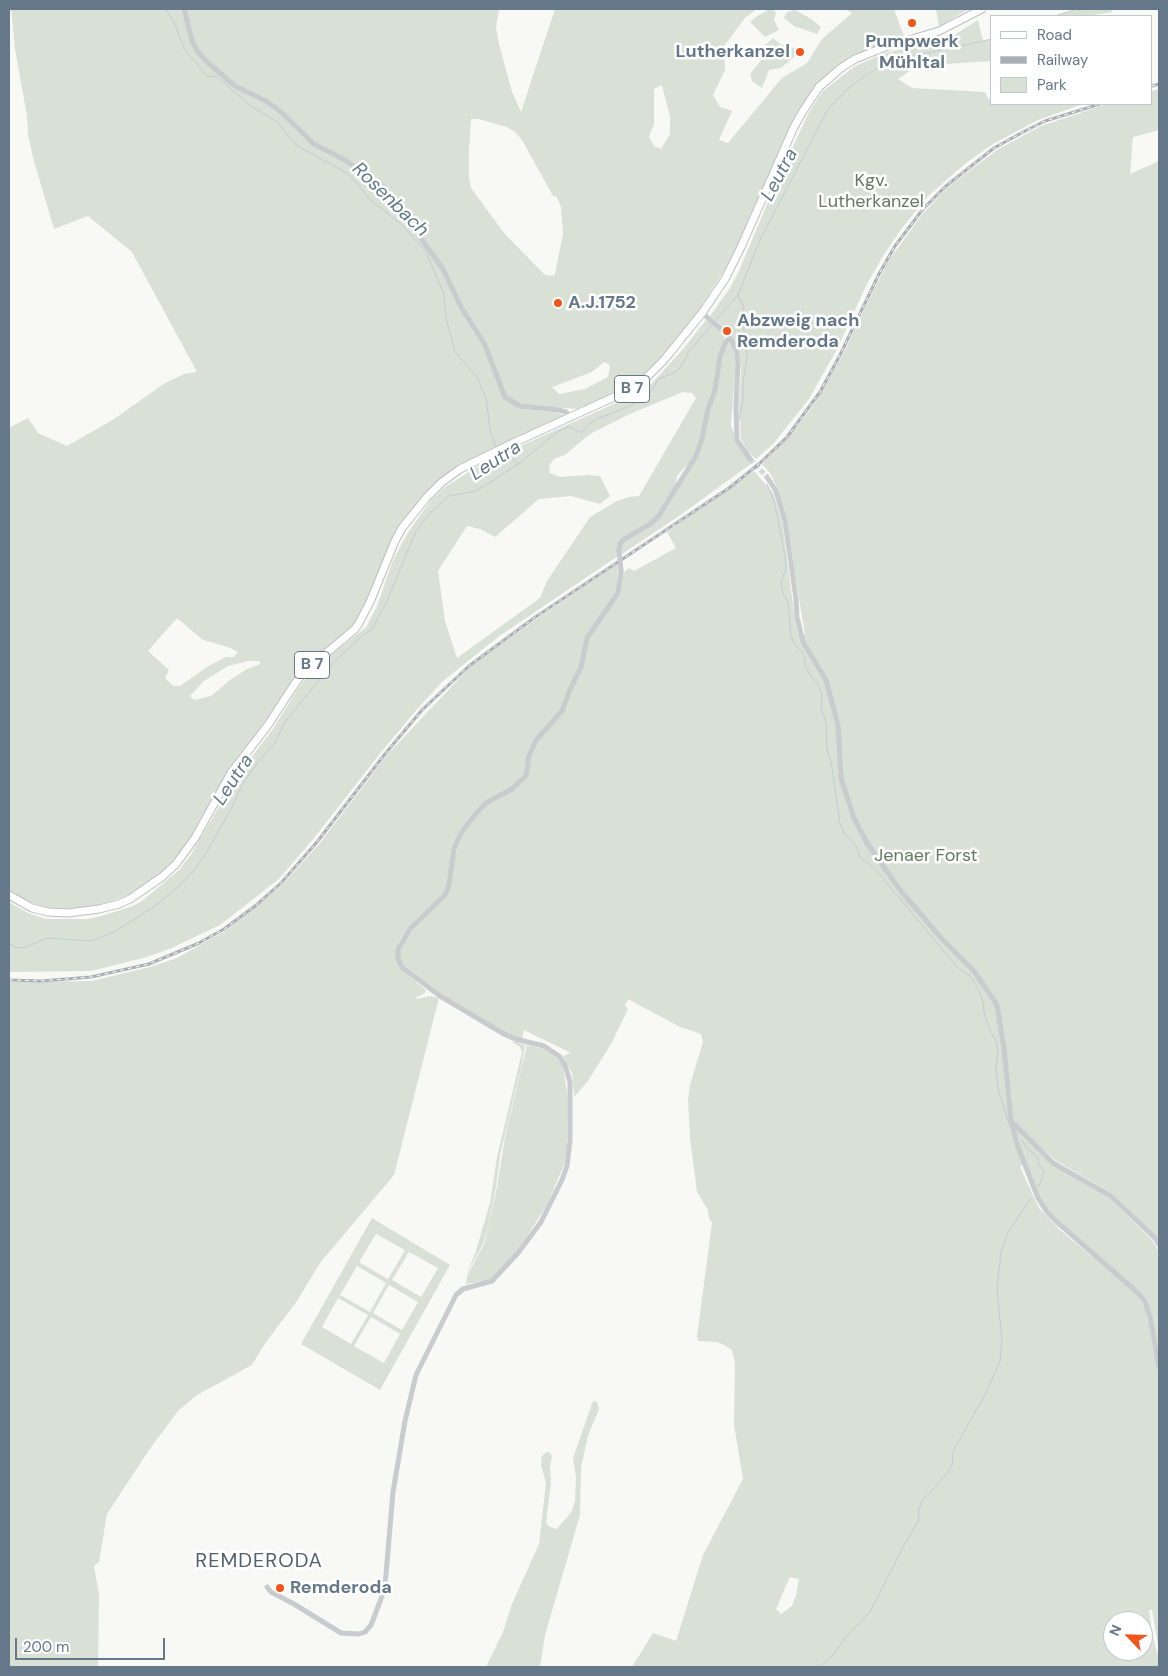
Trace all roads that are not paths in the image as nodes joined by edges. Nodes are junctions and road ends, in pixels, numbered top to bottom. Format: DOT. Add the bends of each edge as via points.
graph roads {
  1 [pos="184,9"];
  2 [pos="982,9"];
  3 [pos="702,313"];
  4 [pos="730,338"];
  5 [pos="571,417"];
  6 [pos="750,459"];
  7 [pos="767,477"];
  8 [pos="9,895"];
  9 [pos="1011,1121"];
  10 [pos="1159,1245"];
  11 [pos="1159,1367"];
  12 [pos="267,1587"];
  1 -- 5 [label="street" via="192,41 206,62 235,86 282,112 314,144 345,160 384,187 446,274 461,307 484,343 505,397 520,406 559,410"];
  2 -- 3 [label="main road, B 7" via="939,31 869,52 828,78 811,97 794,128 732,267"];
  3 -- 4 [label="street"];
  3 -- 5 [label="main road, B 7" via="644,380"];
  4 -- 6 [label="street" via="738,361 738,440"];
  4 -- 12 [label="street, bridge" via="720,357 715,390 696,456 658,517 620,544 618,593 587,638 578,673 562,711 536,740 526,776 512,789 486,803 461,833 454,849 445,895 410,929 398,949 402,967 440,996 515,1040 544,1046 559,1056 570,1082 569,1154 562,1180 541,1222 498,1276 484,1284 463,1289 456,1295 416,1375 393,1492 382,1599 365,1632 341,1633"];
  5 -- 8 [label="main road, B 7" via="460,469 427,497 399,534 359,623 296,682 231,773 186,852 162,877 125,901 86,912 39,910"];
  7 -- 9 [label="street" via="776,491 785,521 797,617 804,642 826,680 838,725 840,778 854,818 867,843 900,890 974,971 997,1005"];
  9 -- 10 [label="street" via="1053,1163 1111,1196"];
  9 -- 11 [label="street" via="1018,1147 1043,1206 1145,1302"];
}
